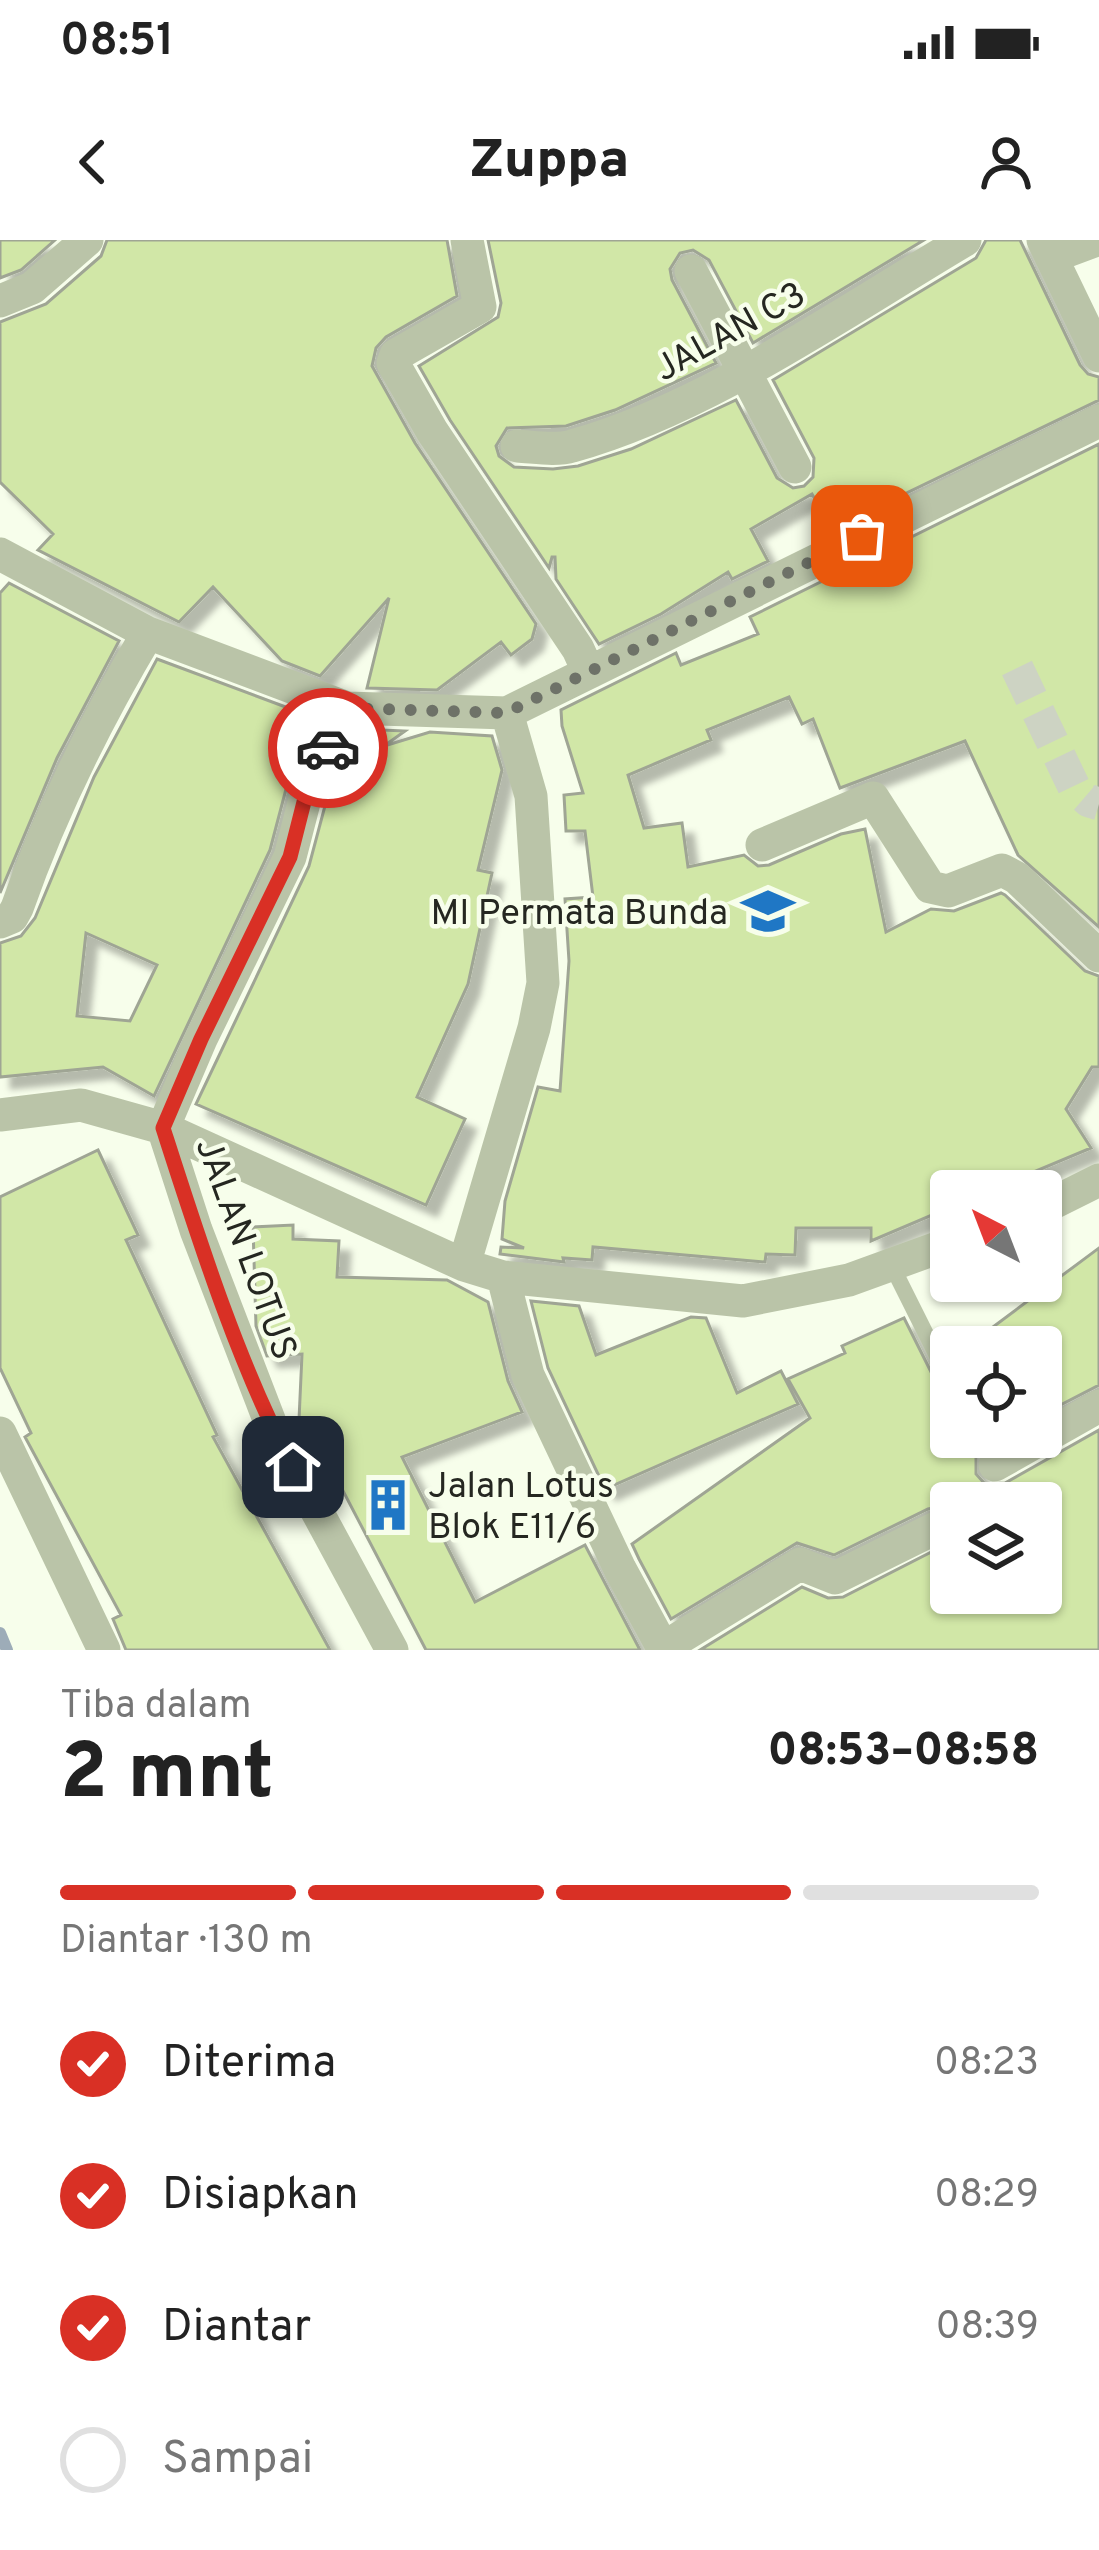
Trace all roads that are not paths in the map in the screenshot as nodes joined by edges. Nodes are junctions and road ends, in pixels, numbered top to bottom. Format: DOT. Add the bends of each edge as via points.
graph roads {
  1 [pos="87,240"];
  2 [pos="467,240"];
  3 [pos="964,240"];
  4 [pos="1097,240"];
  5 [pos="1047,248"];
  6 [pos="691,271"];
  7 [pos="0,301"];
  8 [pos="1099,356"];
  9 [pos="745,370"];
  10 [pos="1099,421"];
  11 [pos="517,446"];
  12 [pos="795,467"];
  13 [pos="0,554"];
  14 [pos="148,633"];
  15 [pos="588,671"];
  16 [pos="347,708"];
  17 [pos="506,713"];
  18 [pos="762,845"];
  19 [pos="0,922"];
  20 [pos="1099,956"];
  21 [pos="0,1115"];
  22 [pos="163,1128"];
  23 [pos="1099,1180"];
  24 [pos="1062,1198"];
  25 [pos="930,1251"];
  26 [pos="464,1265"];
  27 [pos="892,1266"];
  28 [pos="503,1277"];
  29 [pos="930,1342"];
  30 [pos="1099,1406"];
  31 [pos="1062,1421"];
  32 [pos="0,1433"];
  33 [pos="930,1531"];
  34 [pos="663,1649"];
  35 [pos="104,1650"];
  36 [pos="392,1650"];
  1 -- 7 [label="street" via="32,288"];
  2 -- 15 [label="street" via="480,307 393,363"];
  3 -- 9 [label="street, JALAN C3"];
  4 -- 5 [label="street"];
  5 -- 8 [label="street"];
  6 -- 9 [label="street"];
  9 -- 11 [label="street, JALAN C3" via="568,448"];
  9 -- 12 [label="street"];
  10 -- 15 [label="street"];
  13 -- 14 [label="street"];
  14 -- 16 [label="street"];
  14 -- 19 [label="street" via="98,718 17,908"];
  15 -- 17 [label="street"];
  16 -- 17 [label="street"];
  16 -- 22 [label="street" via="306,794 290,857"];
  17 -- 26 [label="street" via="531,796 543,983"];
  18 -- 20 [label="street" via="873,798 930,887 948,891 1002,870"];
  21 -- 22 [label="street" via="81,1105"];
  22 -- 26 [label="street"];
  22 -- 36 [label="street, JALAN LOTUS" via="273,1430"];
  23 -- 24 [label="street"];
  25 -- 27 [label="street"];
  26 -- 28 [label="street"];
  27 -- 28 [label="street" via="743,1301"];
  27 -- 29 [label="lane"];
  28 -- 34 [label="street" via="529,1375"];
  30 -- 31 [label="street"];
  32 -- 35 [label="street"];
  33 -- 34 [label="street" via="835,1578 800,1564"];
}
